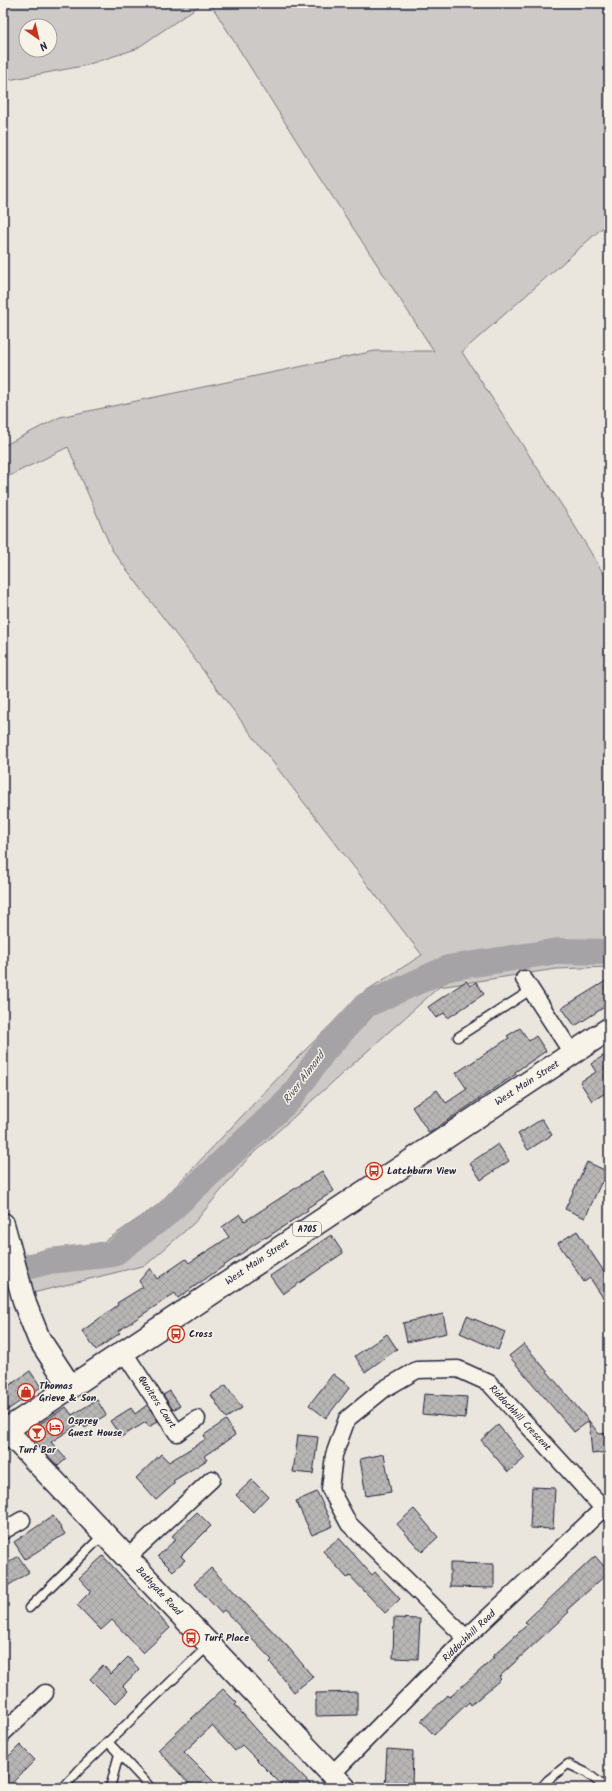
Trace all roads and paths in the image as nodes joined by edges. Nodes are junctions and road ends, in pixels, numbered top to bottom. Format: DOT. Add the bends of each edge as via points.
graph roads {
  1 [pos="528,985"];
  2 [pos="608,1030"];
  3 [pos="458,1037"];
  4 [pos="572,1054"];
  5 [pos="6,1235"];
  6 [pos="123,1351"];
  7 [pos="70,1386"];
  8 [pos="197,1419"];
  9 [pos="4,1431"];
  10 [pos="212,1479"];
  11 [pos="606,1505"];
  12 [pos="22,1520"];
  13 [pos="3,1531"];
  14 [pos="105,1534"];
  15 [pos="127,1558"];
  16 [pos="30,1608"];
  17 [pos="466,1638"];
  18 [pos="210,1644"];
  19 [pos="45,1693"];
  20 [pos="3,1734"];
  21 [pos="108,1742"];
  22 [pos="119,1754"];
  23 [pos="339,1781"];
  24 [pos="111,1784"];
  25 [pos="63,1788"];
  26 [pos="151,1788"];
  27 [pos="541,1788"];
  28 [pos="606,1788"];
  1 -- 3 [label="lane"];
  1 -- 4 [label="street"];
  2 -- 4 [label="main road, West Main Street / A705"];
  4 -- 6 [label="main road, West Main Street / A705"];
  5 -- 7 [label="main road" via="24,1304 39,1339"];
  6 -- 7 [label="main road, West Main Street / A705"];
  6 -- 8 [label="street, Quoiters Court" via="177,1433"];
  7 -- 9 [label="main road, West Main Street / A705"];
  9 -- 14 [label="main road, Bathgate Road"];
  10 -- 15 [label="street"];
  11 -- 17 [label="street, Riddochhill Road"];
  11 -- 17 [label="street, Riddochhill Crescent" via="489,1383 458,1369 417,1370 384,1389 347,1419 334,1454 330,1489 349,1524"];
  12 -- 13 [label="street"];
  14 -- 15 [label="main road, Bathgate Road"];
  14 -- 16 [label="lane"];
  15 -- 18 [label="main road, Bathgate Road"];
  17 -- 23 [label="street, Riddochhill Road"];
  18 -- 21 [label="lane"];
  18 -- 23 [label="main road, Bathgate Road"];
  19 -- 20 [label="street"];
  21 -- 22 [label="lane"];
  21 -- 25 [label="lane"];
  22 -- 24 [label="lane"];
  22 -- 26 [label="lane"];
  27 -- 28 [label="lane" via="568,1764 587,1773"];
}
